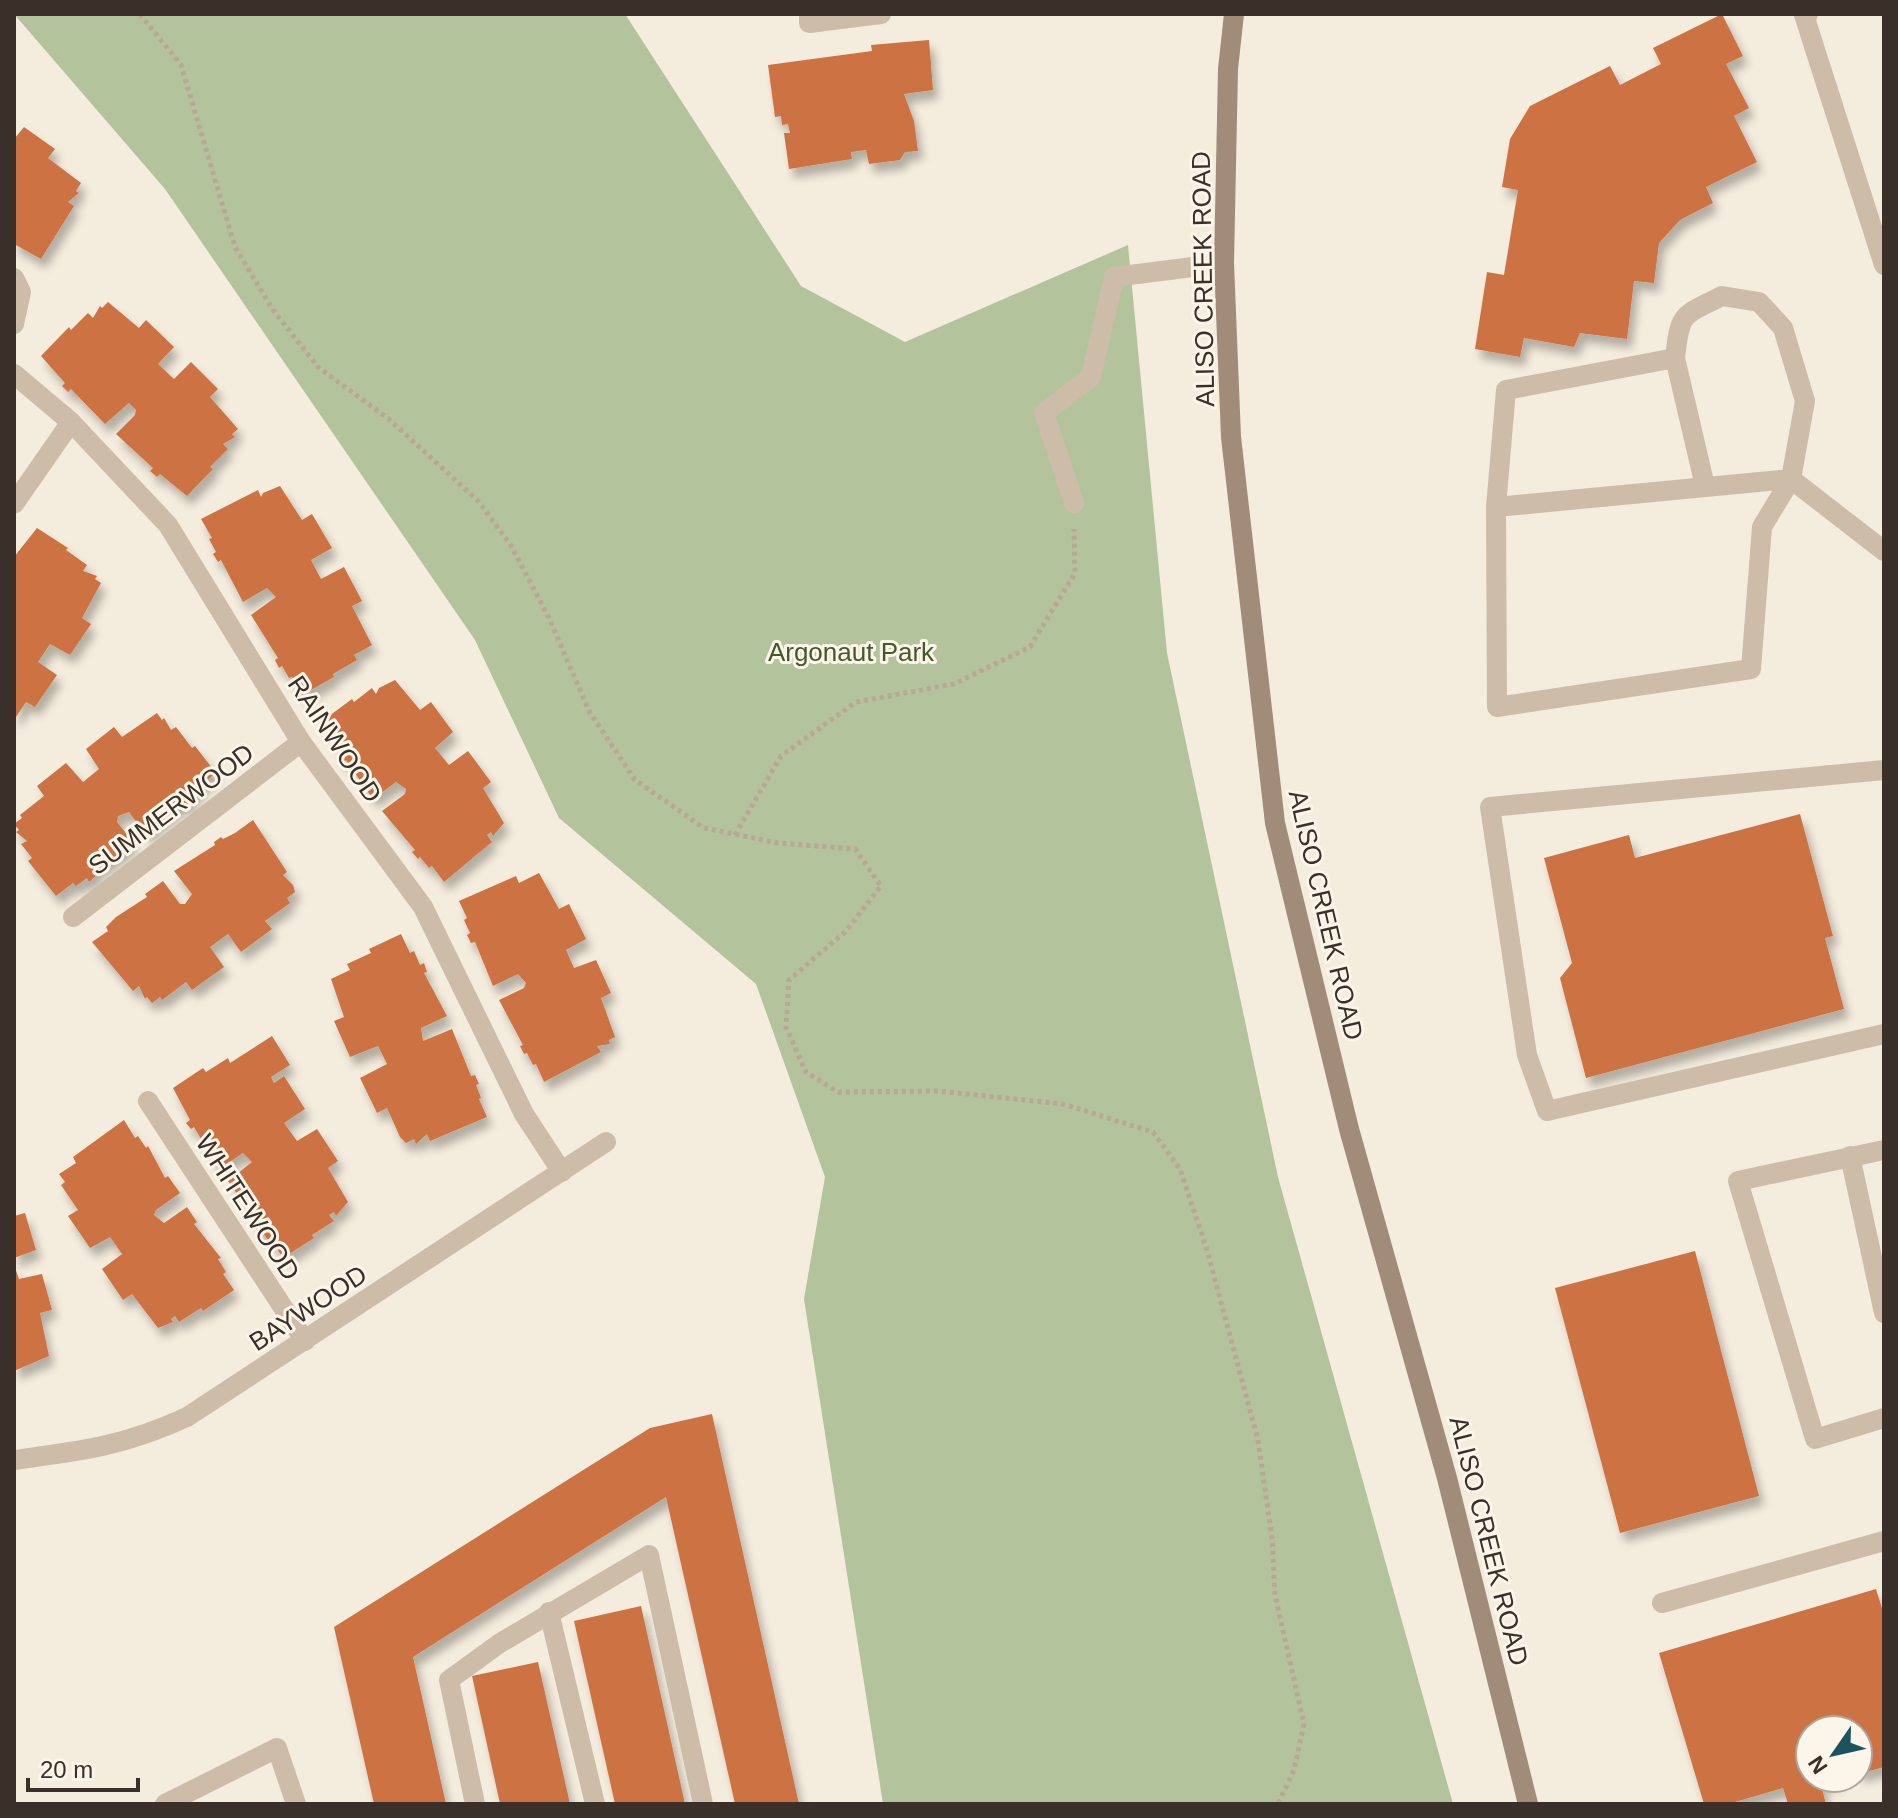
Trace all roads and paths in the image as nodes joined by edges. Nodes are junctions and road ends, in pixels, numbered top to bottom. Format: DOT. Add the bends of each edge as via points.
graph roads {
  1 [pos="140,14"];
  2 [pos="809,14"];
  3 [pos="881,14"];
  4 [pos="1234,14"];
  5 [pos="1808,14"];
  6 [pos="1224,263"];
  7 [pos="1884,265"];
  8 [pos="14,278"];
  9 [pos="14,324"];
  10 [pos="1675,358"];
  11 [pos="14,374"];
  12 [pos="71,422"];
  13 [pos="1791,479"];
  14 [pos="1705,486"];
  15 [pos="1074,503"];
  16 [pos="14,504"];
  17 [pos="1496,507"];
  18 [pos="1884,551"];
  19 [pos="301,742"];
  20 [pos="1884,770"];
  21 [pos="735,835"];
  22 [pos="73,917"];
  23 [pos="1884,1034"];
  24 [pos="148,1101"];
  25 [pos="606,1142"];
  26 [pos="1884,1150"];
  27 [pos="1850,1156"];
  28 [pos="562,1172"];
  29 [pos="1884,1313"];
  30 [pos="305,1341"];
  31 [pos="1884,1418"];
  32 [pos="14,1460"];
  33 [pos="1884,1541"];
  34 [pos="1662,1603"];
  35 [pos="549,1612"];
  36 [pos="165,1804"];
  37 [pos="296,1804"];
  38 [pos="475,1804"];
  39 [pos="595,1804"];
  40 [pos="703,1804"];
  41 [pos="1278,1804"];
  42 [pos="1528,1804"];
  1 -- 21 [label="path" via="181,65 235,247 273,310 318,367 390,420 478,501 510,544 589,711 635,780 704,828"];
  2 -- 3 [label="street" via="809,23"];
  4 -- 6 [label="main road, ALISO CREEK ROAD"];
  5 -- 7 [label="street" via="1804,15"];
  6 -- 15 [label="street" via="1114,277 1091,377 1044,413"];
  6 -- 42 [label="main road, ALISO CREEK ROAD" via="1231,437 1275,823 1349,1129 1447,1478"];
  8 -- 9 [label="street" via="21,292"];
  10 -- 13 [label="street" via="1679,323 1687,314 1722,296 1759,302 1783,328 1805,401"];
  10 -- 14 [label="street"];
  10 -- 17 [label="street" via="1506,390"];
  11 -- 12 [label="street, RAINWOOD"];
  12 -- 16 [label="street"];
  12 -- 19 [label="street, RAINWOOD" via="168,525"];
  13 -- 14 [label="street"];
  13 -- 17 [label="street" via="1762,527 1751,669 1497,707"];
  13 -- 18 [label="street"];
  14 -- 17 [label="street"];
  15 -- 21 [label="path" via="1075,573 1030,647 954,684 856,702 781,756"];
  19 -- 22 [label="street, SUMMERWOOD"];
  19 -- 28 [label="street, RAINWOOD" via="423,907 524,1114"];
  20 -- 23 [label="street" via="1490,807 1527,1055 1547,1111"];
  21 -- 41 [label="path" via="855,849 881,886 845,932 789,980 786,1027 806,1072 838,1092 938,1091 1063,1104 1153,1132 1180,1169 1258,1440 1275,1595 1304,1724 1294,1770"];
  24 -- 30 [label="street, WHITEWOOD"];
  25 -- 28 [label="street, BAYWOOD"];
  26 -- 27 [label="street"];
  27 -- 29 [label="street"];
  27 -- 31 [label="street" via="1738,1181 1815,1439"];
  28 -- 30 [label="street, BAYWOOD"];
  30 -- 32 [label="street, BAYWOOD" via="187,1417 139,1439"];
  33 -- 34 [label="street"];
  35 -- 38 [label="street" via="449,1680"];
  35 -- 39 [label="street"];
  35 -- 40 [label="street" via="649,1555"];
  36 -- 37 [label="street" via="277,1748"];
}
